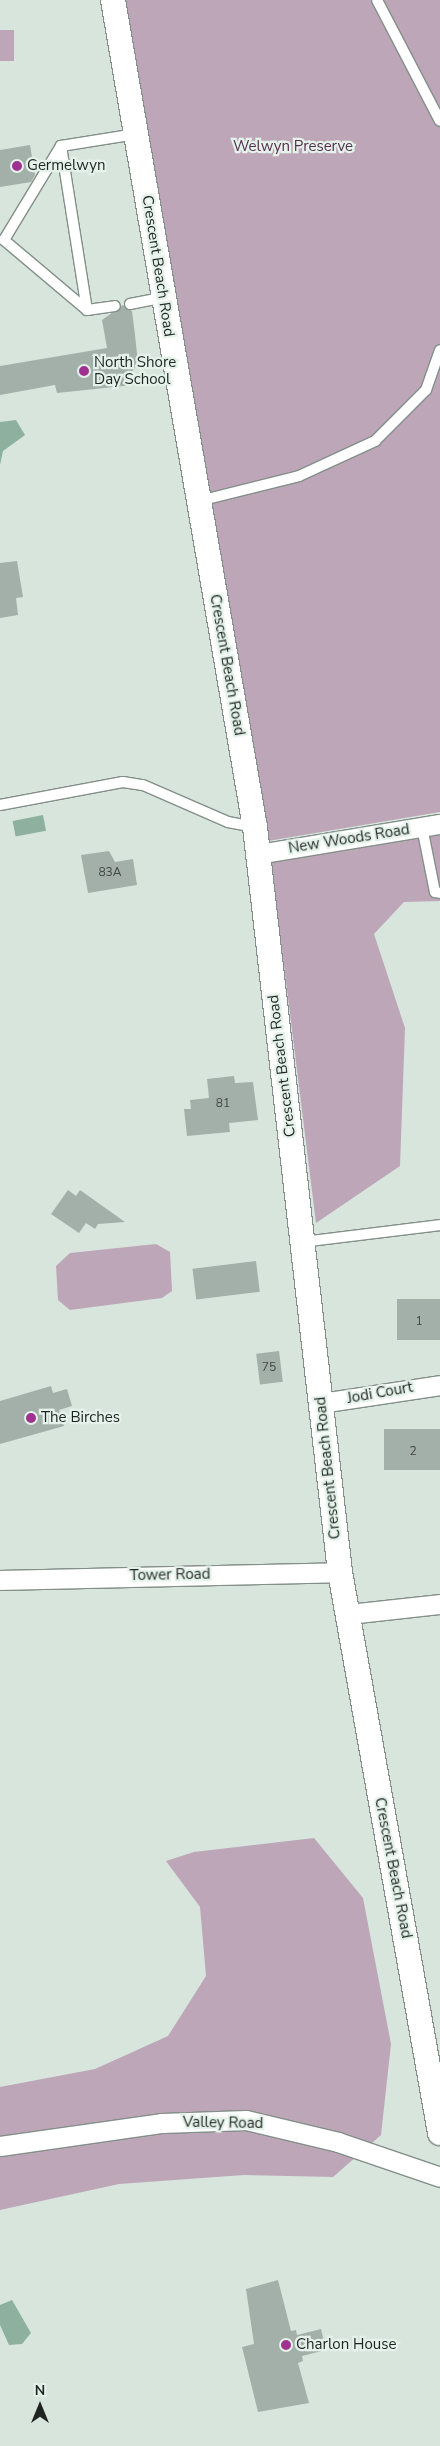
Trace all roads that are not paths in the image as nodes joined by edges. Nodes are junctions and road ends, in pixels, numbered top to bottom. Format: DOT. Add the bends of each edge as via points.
graph roads {
  1 [pos="113,0"];
  2 [pos="377,0"];
  3 [pos="440,121"];
  4 [pos="136,134"];
  5 [pos="61,146"];
  6 [pos="162,298"];
  7 [pos="130,304"];
  8 [pos="114,306"];
  9 [pos="87,310"];
  10 [pos="440,350"];
  11 [pos="198,501"];
  12 [pos="0,805"];
  13 [pos="431,825"];
  14 [pos="255,827"];
  15 [pos="258,854"];
  16 [pos="440,893"];
  17 [pos="440,1225"];
  18 [pos="302,1242"];
  19 [pos="440,1386"];
  20 [pos="321,1403"];
  21 [pos="340,1572"];
  22 [pos="0,1580"];
  23 [pos="440,1604"];
  24 [pos="349,1614"];
  25 [pos="440,2133"];
  26 [pos="0,2146"];
  27 [pos="440,2177"];
  1 -- 4 [label="street, Crescent Beach Road"];
  2 -- 3 [label="lane"];
  4 -- 5 [label="lane"];
  4 -- 6 [label="street, Crescent Beach Road"];
  5 -- 9 [label="lane"];
  5 -- 9 [label="lane" via="4,240"];
  6 -- 7 [label="lane"];
  6 -- 11 [label="street, Crescent Beach Road"];
  8 -- 9 [label="lane"];
  10 -- 11 [label="lane" via="426,390 375,442 299,476"];
  11 -- 14 [label="street, Crescent Beach Road"];
  12 -- 14 [label="lane" via="123,782 142,785 228,822"];
  13 -- 15 [label="street, New Woods Road"];
  13 -- 16 [label="lane" via="434,892"];
  14 -- 15 [label="street, Crescent Beach Road"];
  15 -- 18 [label="street, Crescent Beach Road"];
  17 -- 18 [label="lane"];
  18 -- 20 [label="street, Crescent Beach Road"];
  19 -- 20 [label="street, Jodi Court"];
  20 -- 21 [label="street, Crescent Beach Road"];
  21 -- 22 [label="street, Tower Road"];
  21 -- 24 [label="street, Crescent Beach Road"];
  23 -- 24 [label="street"];
  24 -- 25 [label="street, Crescent Beach Road"];
  26 -- 27 [label="street, Valley Road" via="162,2123 246,2120 338,2142"];
}
